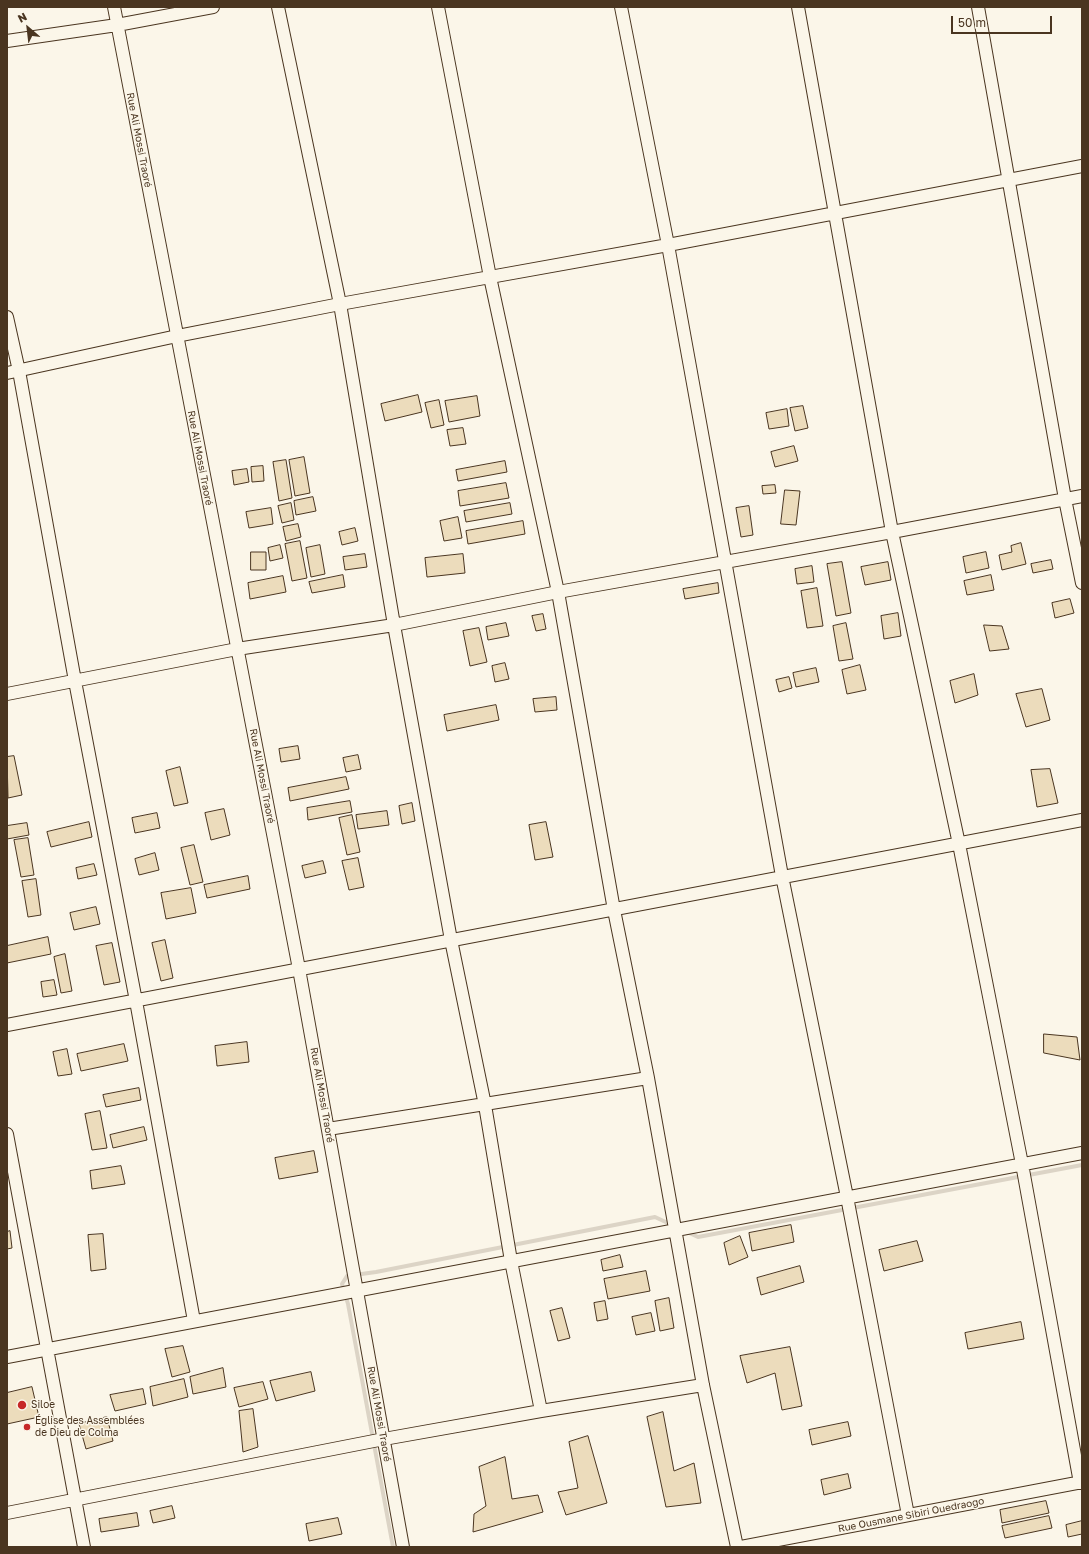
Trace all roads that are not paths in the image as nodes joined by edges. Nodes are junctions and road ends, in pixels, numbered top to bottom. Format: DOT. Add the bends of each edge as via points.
graph roads {
  1 [pos="114,7"];
  2 [pos="213,7"];
  3 [pos="278,7"];
  4 [pos="438,7"];
  5 [pos="621,7"];
  6 [pos="798,7"];
  7 [pos="978,7"];
  8 [pos="117,25"];
  9 [pos="7,41"];
  10 [pos="1082,166"];
  11 [pos="1008,180"];
  12 [pos="836,214"];
  13 [pos="668,245"];
  14 [pos="490,277"];
  15 [pos="340,304"];
  16 [pos="7,317"];
  17 [pos="177,336"];
  18 [pos="13,372"];
  19 [pos="1082,496"];
  20 [pos="1066,499"];
  21 [pos="892,532"];
  22 [pos="724,563"];
  23 [pos="1082,583"];
  24 [pos="558,592"];
  25 [pos="394,625"];
  26 [pos="237,649"];
  27 [pos="75,681"];
  28 [pos="7,694"];
  29 [pos="1082,820"];
  30 [pos="959,844"];
  31 [pos="782,876"];
  32 [pos="614,910"];
  33 [pos="451,940"];
  34 [pos="299,969"];
  35 [pos="136,1001"];
  36 [pos="7,1025"];
  37 [pos="648,1078"];
  38 [pos="485,1105"];
  39 [pos="328,1129"];
  40 [pos="7,1134"];
  41 [pos="1082,1153"];
  42 [pos="1022,1164"];
  43 [pos="847,1197"];
  44 [pos="676,1230"];
  45 [pos="511,1261"];
  46 [pos="357,1290"];
  47 [pos="194,1321"];
  48 [pos="47,1349"];
  49 [pos="7,1357"];
  50 [pos="703,1385"];
  51 [pos="541,1411"];
  52 [pos="384,1439"];
  53 [pos="1081,1482"];
  54 [pos="75,1501"];
  55 [pos="7,1513"];
  56 [pos="908,1515"];
  57 [pos="84,1547"];
  58 [pos="403,1547"];
  59 [pos="737,1547"];
  60 [pos="740,1547"];
  1 -- 8 [label="street, Rue Ali Mossi Traoré"];
  2 -- 8 [label="street"];
  3 -- 15 [label="street"];
  4 -- 14 [label="street"];
  5 -- 13 [label="street"];
  6 -- 12 [label="street"];
  7 -- 11 [label="street"];
  8 -- 9 [label="street"];
  8 -- 17 [label="street, Rue Ali Mossi Traoré"];
  10 -- 11 [label="street"];
  11 -- 12 [label="street"];
  11 -- 20 [label="street"];
  12 -- 13 [label="street"];
  12 -- 21 [label="street"];
  13 -- 14 [label="street"];
  13 -- 22 [label="street"];
  14 -- 15 [label="street"];
  14 -- 24 [label="street"];
  15 -- 17 [label="street"];
  15 -- 25 [label="street"];
  16 -- 18 [label="street"];
  17 -- 18 [label="street"];
  17 -- 26 [label="street, Rue Ali Mossi Traoré"];
  18 -- 27 [label="street"];
  19 -- 20 [label="street"];
  20 -- 21 [label="street"];
  20 -- 23 [label="street"];
  21 -- 22 [label="street"];
  21 -- 30 [label="street"];
  22 -- 24 [label="street"];
  22 -- 31 [label="street"];
  24 -- 25 [label="street"];
  24 -- 32 [label="street"];
  25 -- 26 [label="street"];
  25 -- 33 [label="street"];
  26 -- 27 [label="street"];
  26 -- 34 [label="street, Rue Ali Mossi Traoré"];
  27 -- 28 [label="street"];
  27 -- 35 [label="street"];
  29 -- 30 [label="street"];
  30 -- 31 [label="street"];
  30 -- 42 [label="street"];
  31 -- 32 [label="street"];
  31 -- 43 [label="street"];
  32 -- 33 [label="street"];
  32 -- 37 [label="street"];
  33 -- 34 [label="street"];
  33 -- 38 [label="street"];
  34 -- 35 [label="street"];
  34 -- 39 [label="street, Rue Ali Mossi Traoré"];
  35 -- 36 [label="street"];
  35 -- 47 [label="street"];
  37 -- 38 [label="street"];
  37 -- 44 [label="street"];
  38 -- 39 [label="street"];
  38 -- 45 [label="street"];
  39 -- 46 [label="street, Rue Ali Mossi Traoré"];
  40 -- 48 [label="street"];
  41 -- 42 [label="street"];
  42 -- 43 [label="street"];
  42 -- 53 [label="street"];
  43 -- 44 [label="street"];
  43 -- 56 [label="street"];
  44 -- 45 [label="street"];
  44 -- 50 [label="street"];
  45 -- 46 [label="street"];
  45 -- 51 [label="street"];
  46 -- 47 [label="street"];
  46 -- 52 [label="street, Rue Ali Mossi Traoré"];
  47 -- 48 [label="street"];
  48 -- 49 [label="street"];
  48 -- 54 [label="street"];
  50 -- 51 [label="street"];
  50 -- 59 [label="street"];
  51 -- 52 [label="street"];
  52 -- 54 [label="street"];
  52 -- 58 [label="street, Rue Ali Mossi Traoré"];
  53 -- 56 [label="street, Rue Ousmane Sibiri Ouedraogo"];
  54 -- 55 [label="street"];
  54 -- 57 [label="street"];
  56 -- 60 [label="street, Rue Ousmane Sibiri Ouedraogo"];
}
